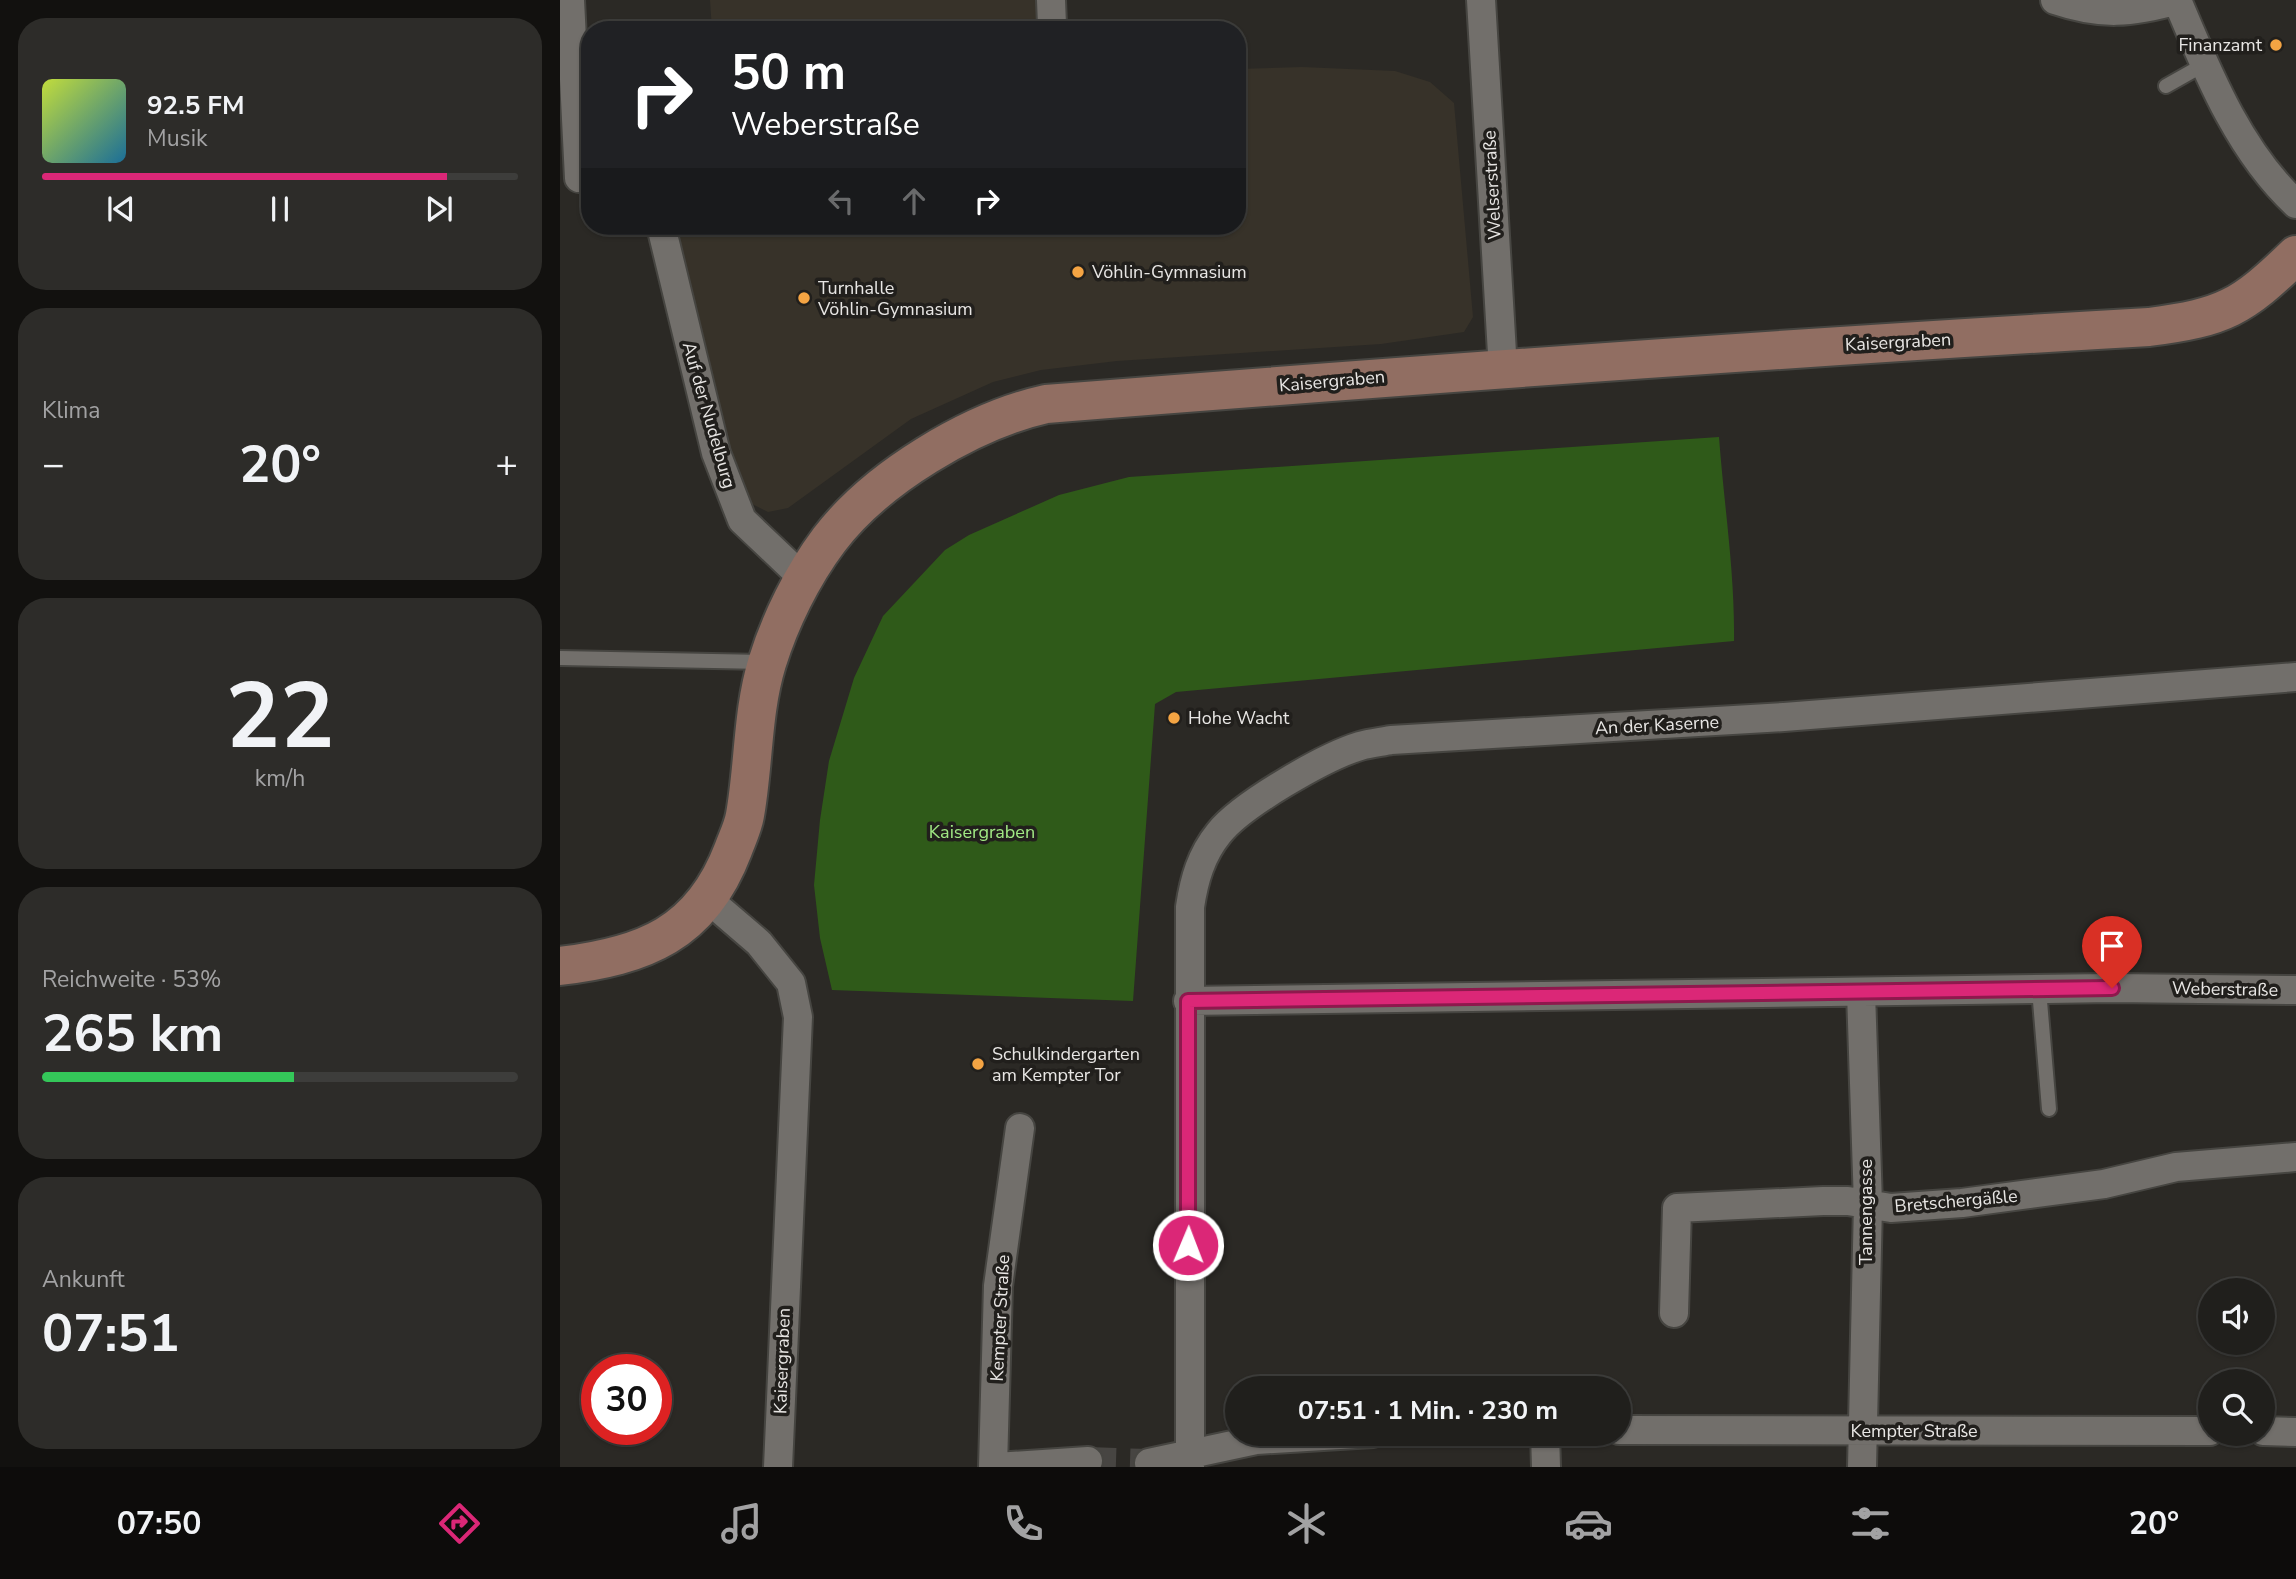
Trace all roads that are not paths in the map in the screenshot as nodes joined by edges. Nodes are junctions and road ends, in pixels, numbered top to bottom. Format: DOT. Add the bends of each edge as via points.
graph roads {
  1 [pos="570,0"];
  2 [pos="1481,0"];
  3 [pos="2055,0"];
  4 [pos="2178,0"];
  5 [pos="2205,64"];
  6 [pos="2166,86"];
  7 [pos="576,179"];
  8 [pos="2296,204"];
  9 [pos="663,235"];
  10 [pos="2296,254"];
  11 [pos="1503,370"];
  12 [pos="803,578"];
  13 [pos="560,658"];
  14 [pos="767,662"];
  15 [pos="2296,677"];
  16 [pos="709,900"];
  17 [pos="560,966"];
  18 [pos="2039,989"];
  19 [pos="2296,990"];
  20 [pos="1861,992"];
  21 [pos="1188,1001"];
  22 [pos="2049,1109"];
  23 [pos="1020,1128"];
  24 [pos="2296,1157"];
  25 [pos="1868,1204"];
  26 [pos="1674,1314"];
  27 [pos="1631,1430"];
  28 [pos="1862,1431"];
  29 [pos="2198,1431"];
  30 [pos="2275,1431"];
  31 [pos="2296,1432"];
  32 [pos="1235,1446"];
  33 [pos="1545,1446"];
  34 [pos="1088,1461"];
  35 [pos="1175,1463"];
  36 [pos="778,1467"];
  37 [pos="994,1467"];
  38 [pos="1003,1467"];
  39 [pos="1546,1467"];
  40 [pos="1862,1467"];
  1 -- 7 [label="street"];
  2 -- 11 [label="street, Welserstraße"];
  3 -- 4 [label="street" via="2102,13"];
  4 -- 5 [label="street"];
  5 -- 6 [label="lane"];
  5 -- 8 [label="street" via="2241,135"];
  9 -- 12 [label="street, Auf der Nudelburg" via="716,453 742,520"];
  10 -- 11 [label="street, Kaisergraben" via="2259,291 2230,310 2195,321"];
  11 -- 12 [label="street, Kaisergraben" via="1046,404 1015,411 950,442 892,480 838,530"];
  12 -- 14 [label="street, Kaisergraben"];
  13 -- 14 [label="lane"];
  14 -- 16 [label="street, Kaisergraben" via="745,817"];
  15 -- 21 [label="street, An der Kaserne" via="1784,718 1415,738 1359,746 1266,794 1218,834 1193,883"];
  16 -- 17 [label="street" via="663,939 612,959"];
  16 -- 36 [label="street, Kaisergraben" via="759,943 791,983 797,1017"];
  18 -- 19 [label="street, Weberstraße"];
  18 -- 20 [label="street, Weberstraße"];
  18 -- 22 [label="lane"];
  20 -- 21 [label="street, Weberstraße"];
  20 -- 25 [label="street, Tannengasse"];
  21 -- 35 [label="street, An der Kaserne"];
  23 -- 37 [label="street, Kempter Straße" via="998,1286"];
  24 -- 25 [label="street, Bretschergäßle" via="2176,1167 2104,1184 1962,1203 1891,1208"];
  25 -- 26 [label="street, Bretschergäßle" via="1823,1200 1676,1208"];
  25 -- 28 [label="street, Tannengasse"];
  27 -- 28 [label="street, Kempter Straße"];
  28 -- 29 [label="street, Kempter Straße"];
  28 -- 40 [label="street, Tannengasse"];
  30 -- 31 [label="street"];
  32 -- 35 [label="street"];
  33 -- 39 [label="street"];
  34 -- 38 [label="street, Kempter Straße"];
  37 -- 38 [label="street, Kempter Straße"];
}
